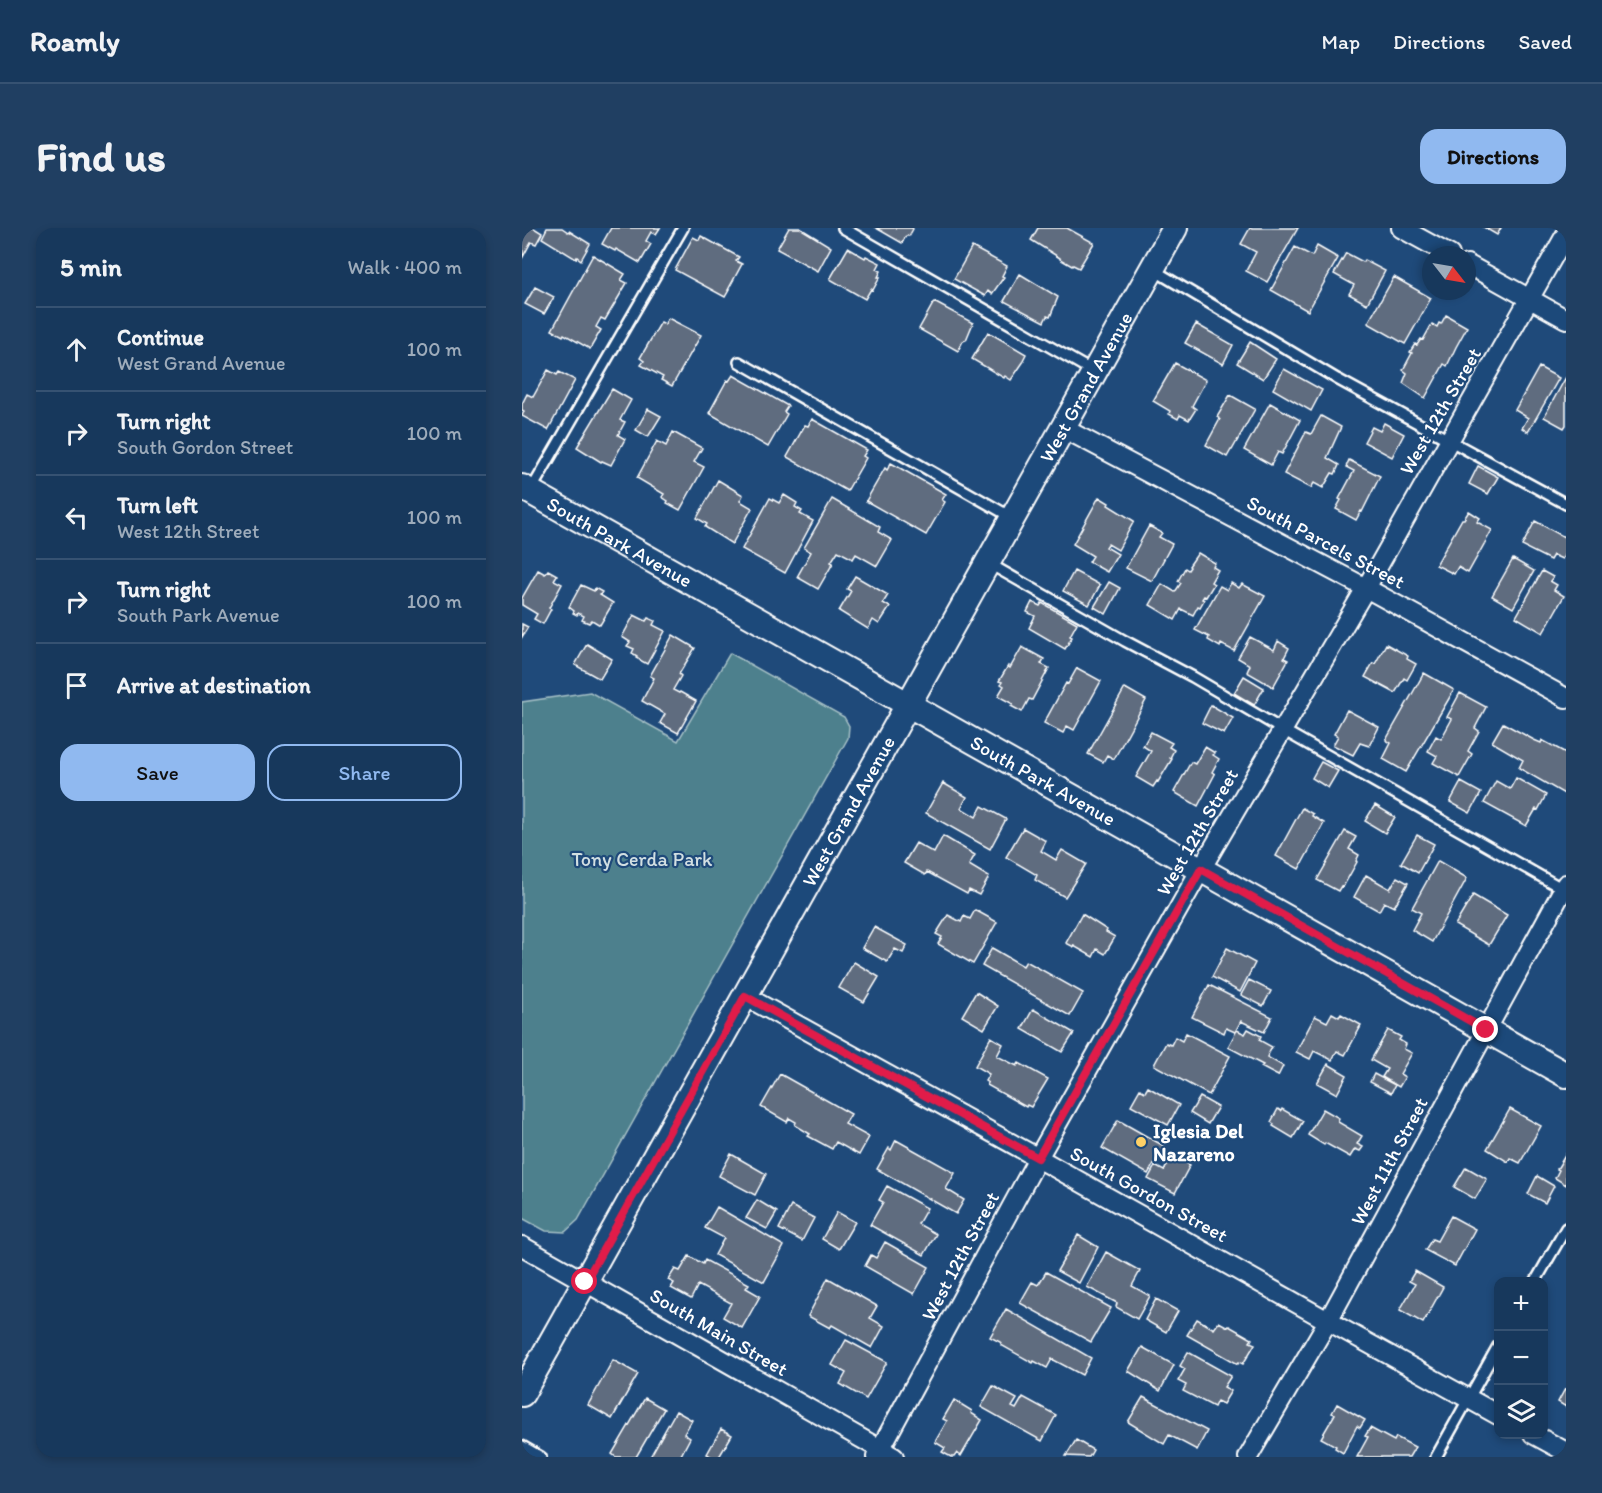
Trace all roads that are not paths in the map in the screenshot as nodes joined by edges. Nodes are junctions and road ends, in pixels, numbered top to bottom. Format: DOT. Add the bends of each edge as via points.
graph roads {
  1 [pos="683,228"];
  2 [pos="843,228"];
  3 [pos="1175,228"];
  4 [pos="1401,228"];
  5 [pos="1566,234"];
  6 [pos="1434,246"];
  7 [pos="1152,269"];
  8 [pos="1476,269"];
  9 [pos="1530,298"];
  10 [pos="1566,319"];
  11 [pos="739,362"];
  12 [pos="1094,372"];
  13 [pos="1063,428"];
  14 [pos="1449,440"];
  15 [pos="526,489"];
  16 [pos="1566,504"];
  17 [pos="1013,519"];
  18 [pos="988,563"];
  19 [pos="1366,588"];
  20 [pos="1566,698"];
  21 [pos="909,705"];
  22 [pos="1283,730"];
  23 [pos="1201,869"];
  24 [pos="1564,887"];
  25 [pos="745,996"];
  26 [pos="1486,1030"];
  27 [pos="1566,1075"];
  28 [pos="1038,1158"];
  29 [pos="1566,1228"];
  30 [pos="522,1246"];
  31 [pos="1537,1277"];
  32 [pos="585,1282"];
  33 [pos="1328,1321"];
  34 [pos="1494,1353"];
  35 [pos="522,1394"];
  36 [pos="1468,1399"];
  37 [pos="1494,1413"];
  38 [pos="1542,1439"];
  39 [pos="522,1446"];
  40 [pos="1566,1452"];
  41 [pos="884,1454"];
  42 [pos="541,1457"];
  43 [pos="1248,1457"];
  44 [pos="1436,1457"];
  1 -- 15 [label="lane"];
  2 -- 12 [label="lane"];
  3 -- 7 [label="street, West Grand Avenue"];
  4 -- 6 [label="street"];
  5 -- 9 [label="street, West 12th Street"];
  7 -- 12 [label="street, West Grand Avenue"];
  7 -- 14 [label="lane" via="1337,379"];
  8 -- 9 [label="street"];
  9 -- 10 [label="street"];
  9 -- 14 [label="street, West 12th Street"];
  11 -- 17 [label="lane"];
  12 -- 13 [label="street, West Grand Avenue"];
  13 -- 17 [label="street, West Grand Avenue"];
  13 -- 19 [label="street, South Parcels Street"];
  14 -- 16 [label="lane"];
  14 -- 19 [label="street, West 12th Street"];
  15 -- 21 [label="street, South Park Avenue"];
  17 -- 18 [label="street, West Grand Avenue"];
  18 -- 21 [label="street, West Grand Avenue"];
  18 -- 22 [label="lane"];
  19 -- 20 [label="street, South Parcels Street"];
  19 -- 22 [label="street, West 12th Street"];
  21 -- 23 [label="street, South Park Avenue"];
  21 -- 25 [label="street, West Grand Avenue"];
  22 -- 23 [label="street, West 12th Street"];
  22 -- 24 [label="lane"];
  23 -- 26 [label="street, South Park Avenue"];
  23 -- 28 [label="street, West 12th Street"];
  24 -- 26 [label="street, West 11th Street"];
  25 -- 28 [label="street, South Gordon Street"];
  25 -- 32 [label="street, West Grand Avenue"];
  26 -- 27 [label="street, South Park Avenue"];
  26 -- 33 [label="street, West 11th Street"];
  28 -- 33 [label="street, South Gordon Street"];
  28 -- 41 [label="street, West 12th Street"];
  29 -- 31 [label="lane"];
  30 -- 32 [label="street, South Main Street"];
  32 -- 35 [label="street, West Grand Avenue"];
  32 -- 41 [label="street, South Main Street"];
  33 -- 36 [label="street, South Gordon Street"];
  33 -- 43 [label="street, West 11th Street"];
  34 -- 36 [label="lane"];
  36 -- 37 [label="street, South Gordon Street"];
  36 -- 44 [label="lane"];
  38 -- 40 [label="street"];
  39 -- 42 [label="lane"];
}
